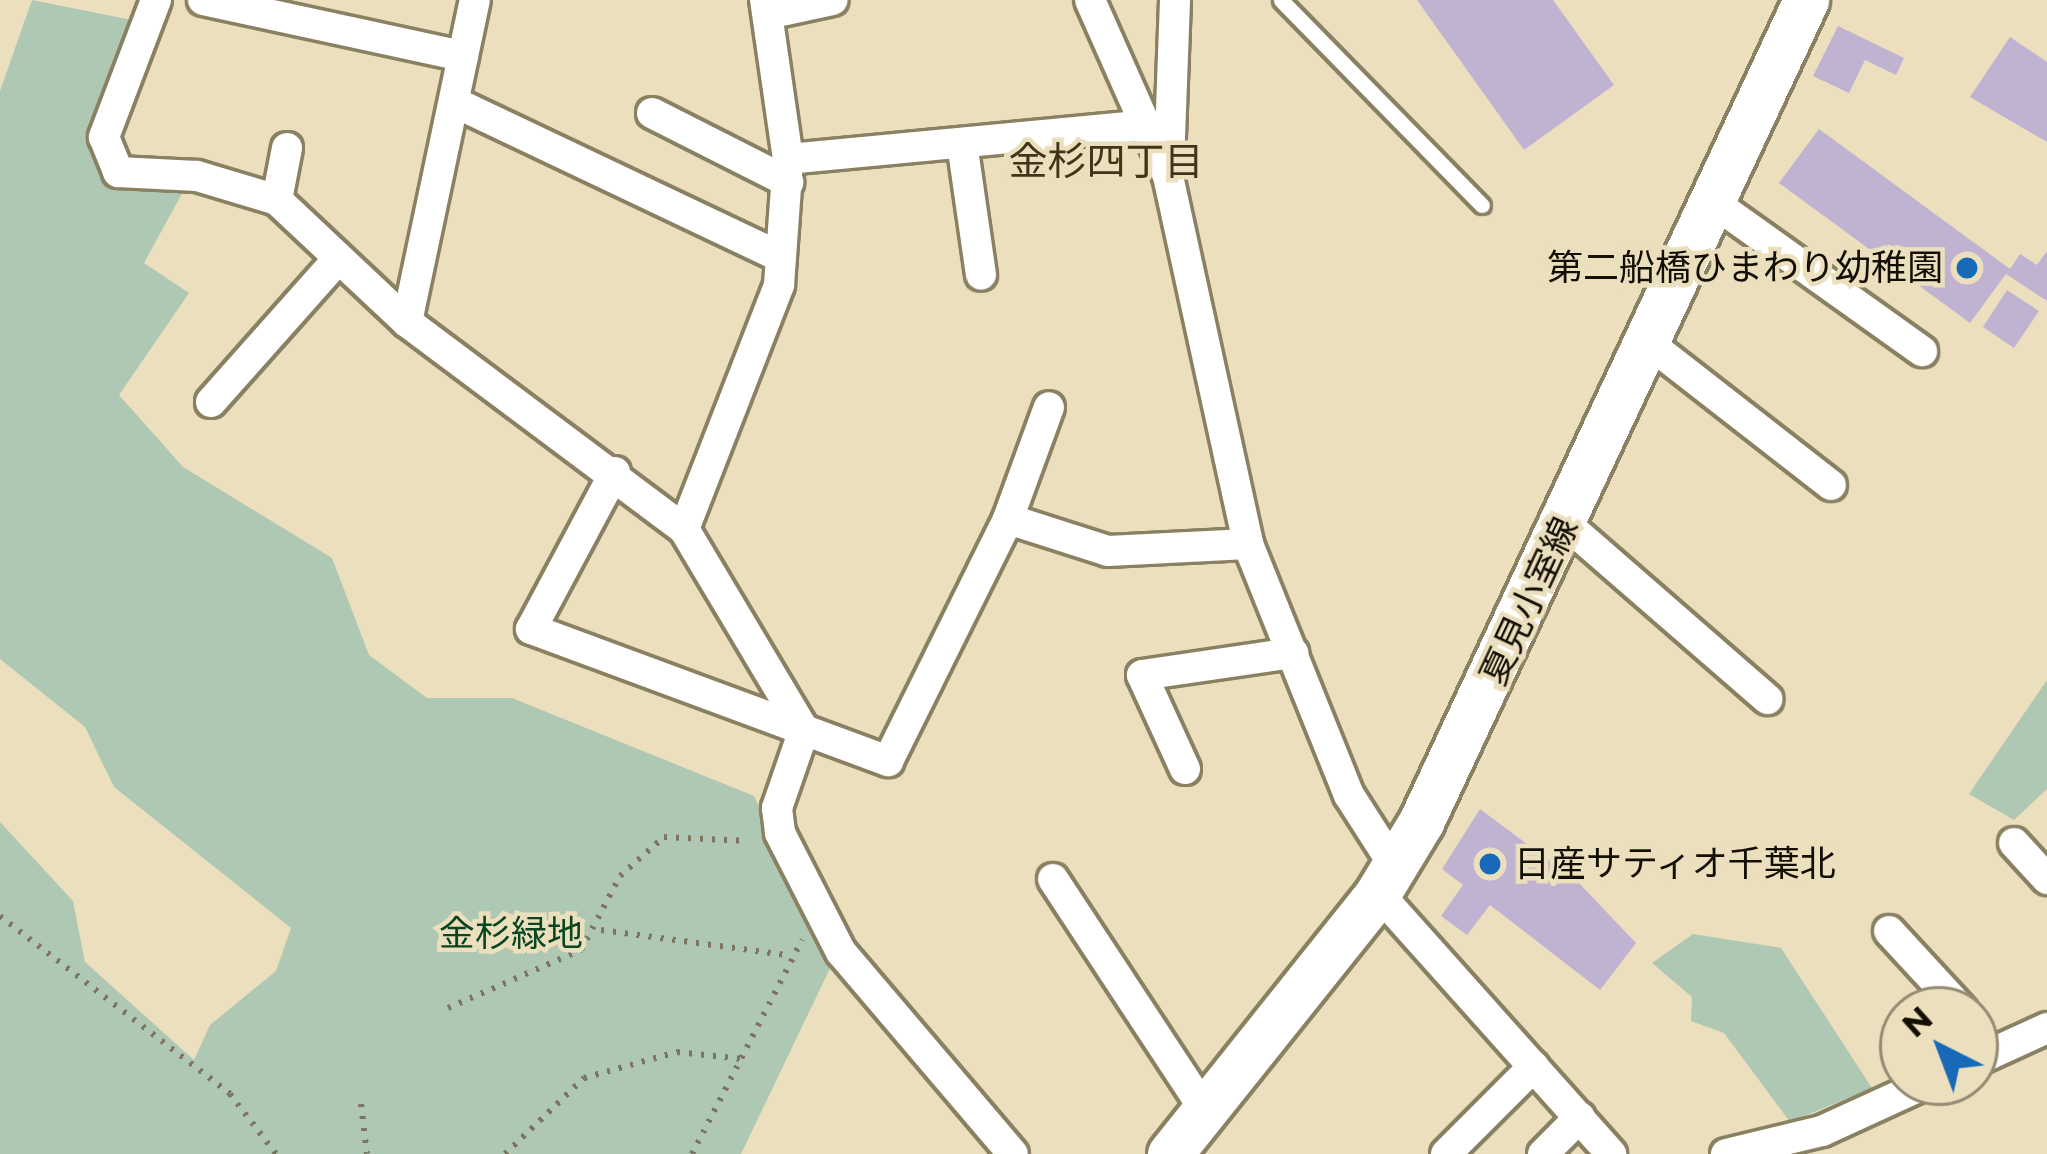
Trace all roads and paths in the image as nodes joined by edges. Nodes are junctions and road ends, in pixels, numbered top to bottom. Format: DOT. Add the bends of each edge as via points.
graph roads {
  1 [pos="156,0"];
  2 [pos="203,0"];
  3 [pos="475,0"];
  4 [pos="833,0"];
  5 [pos="1090,0"];
  6 [pos="1175,0"];
  7 [pos="1281,0"];
  8 [pos="1806,0"];
  9 [pos="766,7"];
  10 [pos="464,56"];
  11 [pos="454,102"];
  12 [pos="652,112"];
  13 [pos="1147,125"];
  14 [pos="962,143"];
  15 [pos="287,148"];
  16 [pos="788,171"];
  17 [pos="1168,176"];
  18 [pos="277,200"];
  19 [pos="1483,205"];
  20 [pos="1717,206"];
  21 [pos="781,257"];
  22 [pos="338,259"];
  23 [pos="981,275"];
  24 [pos="407,322"];
  25 [pos="1651,345"];
  26 [pos="1922,351"];
  27 [pos="211,402"];
  28 [pos="1048,406"];
  29 [pos="615,472"];
  30 [pos="1831,485"];
  31 [pos="1008,519"];
  32 [pos="1566,524"];
  33 [pos="684,529"];
  34 [pos="1248,544"];
  35 [pos="1293,652"];
  36 [pos="1767,699"];
  37 [pos="804,730"];
  38 [pos="1185,769"];
  39 [pos="780,833"];
  40 [pos="2014,843"];
  41 [pos="1053,879"];
  42 [pos="2047,879"];
  43 [pos="1387,880"];
  44 [pos="0,916"];
  45 [pos="828,922"];
  46 [pos="601,930"];
  47 [pos="1889,931"];
  48 [pos="786,955"];
  49 [pos="1940,986"];
  50 [pos="448,1009"];
  51 [pos="2047,1028"];
  52 [pos="1999,1050"];
  53 [pos="743,1060"];
  54 [pos="1534,1066"];
  55 [pos="361,1104"];
  56 [pos="1879,1105"];
  57 [pos="1204,1109"];
  58 [pos="1580,1117"];
  59 [pos="276,1154"];
  60 [pos="368,1154"];
  61 [pos="505,1154"];
  62 [pos="692,1154"];
  63 [pos="1013,1154"];
  64 [pos="1171,1154"];
  65 [pos="1445,1154"];
  66 [pos="1543,1154"];
  67 [pos="1611,1154"];
  68 [pos="1726,1154"];
  1 -- 18 [label="street" via="104,137 118,172 197,176"];
  2 -- 10 [label="street"];
  3 -- 10 [label="street"];
  4 -- 9 [label="street"];
  5 -- 13 [label="street"];
  6 -- 17 [label="street"];
  7 -- 19 [label="lane"];
  8 -- 20 [label="main road, 夏見小室線"];
  9 -- 16 [label="street"];
  10 -- 11 [label="street"];
  11 -- 21 [label="street"];
  11 -- 24 [label="street"];
  12 -- 16 [label="street"];
  13 -- 14 [label="street"];
  13 -- 17 [label="street"];
  14 -- 16 [label="street"];
  14 -- 23 [label="street"];
  15 -- 18 [label="street"];
  16 -- 21 [label="street"];
  17 -- 34 [label="street"];
  18 -- 22 [label="street"];
  20 -- 25 [label="main road, 夏見小室線"];
  20 -- 26 [label="street"];
  21 -- 33 [label="street"];
  22 -- 24 [label="street"];
  22 -- 27 [label="street"];
  24 -- 29 [label="street"];
  25 -- 30 [label="street"];
  25 -- 32 [label="main road, 夏見小室線"];
  28 -- 31 [label="street"];
  29 -- 33 [label="street"];
  29 -- 37 [label="street" via="531,629"];
  31 -- 34 [label="street" via="1108,551"];
  31 -- 37 [label="street" via="888,761"];
  32 -- 36 [label="street"];
  32 -- 43 [label="main road, 夏見小室線"];
  33 -- 37 [label="street"];
  34 -- 35 [label="street"];
  35 -- 38 [label="street" via="1142,675"];
  35 -- 43 [label="street"];
  37 -- 39 [label="street" via="777,808"];
  39 -- 45 [label="street"];
  39 -- 46 [label="path" via="769,844 664,837 620,876"];
  40 -- 42 [label="street"];
  41 -- 57 [label="street"];
  43 -- 54 [label="street"];
  43 -- 57 [label="main road, 夏見小室線"];
  44 -- 59 [label="path" via="230,1094"];
  45 -- 48 [label="path"];
  45 -- 63 [label="street"];
  46 -- 48 [label="path"];
  46 -- 50 [label="path" via="552,969"];
  47 -- 49 [label="street"];
  48 -- 53 [label="path"];
  51 -- 52 [label="street"];
  53 -- 61 [label="path" via="677,1052 584,1078"];
  53 -- 62 [label="path"];
  54 -- 58 [label="street"];
  54 -- 65 [label="street"];
  55 -- 60 [label="path"];
  56 -- 68 [label="street" via="1822,1131"];
  57 -- 64 [label="main road, 夏見小室線"];
  58 -- 66 [label="street"];
  58 -- 67 [label="street"];
}
